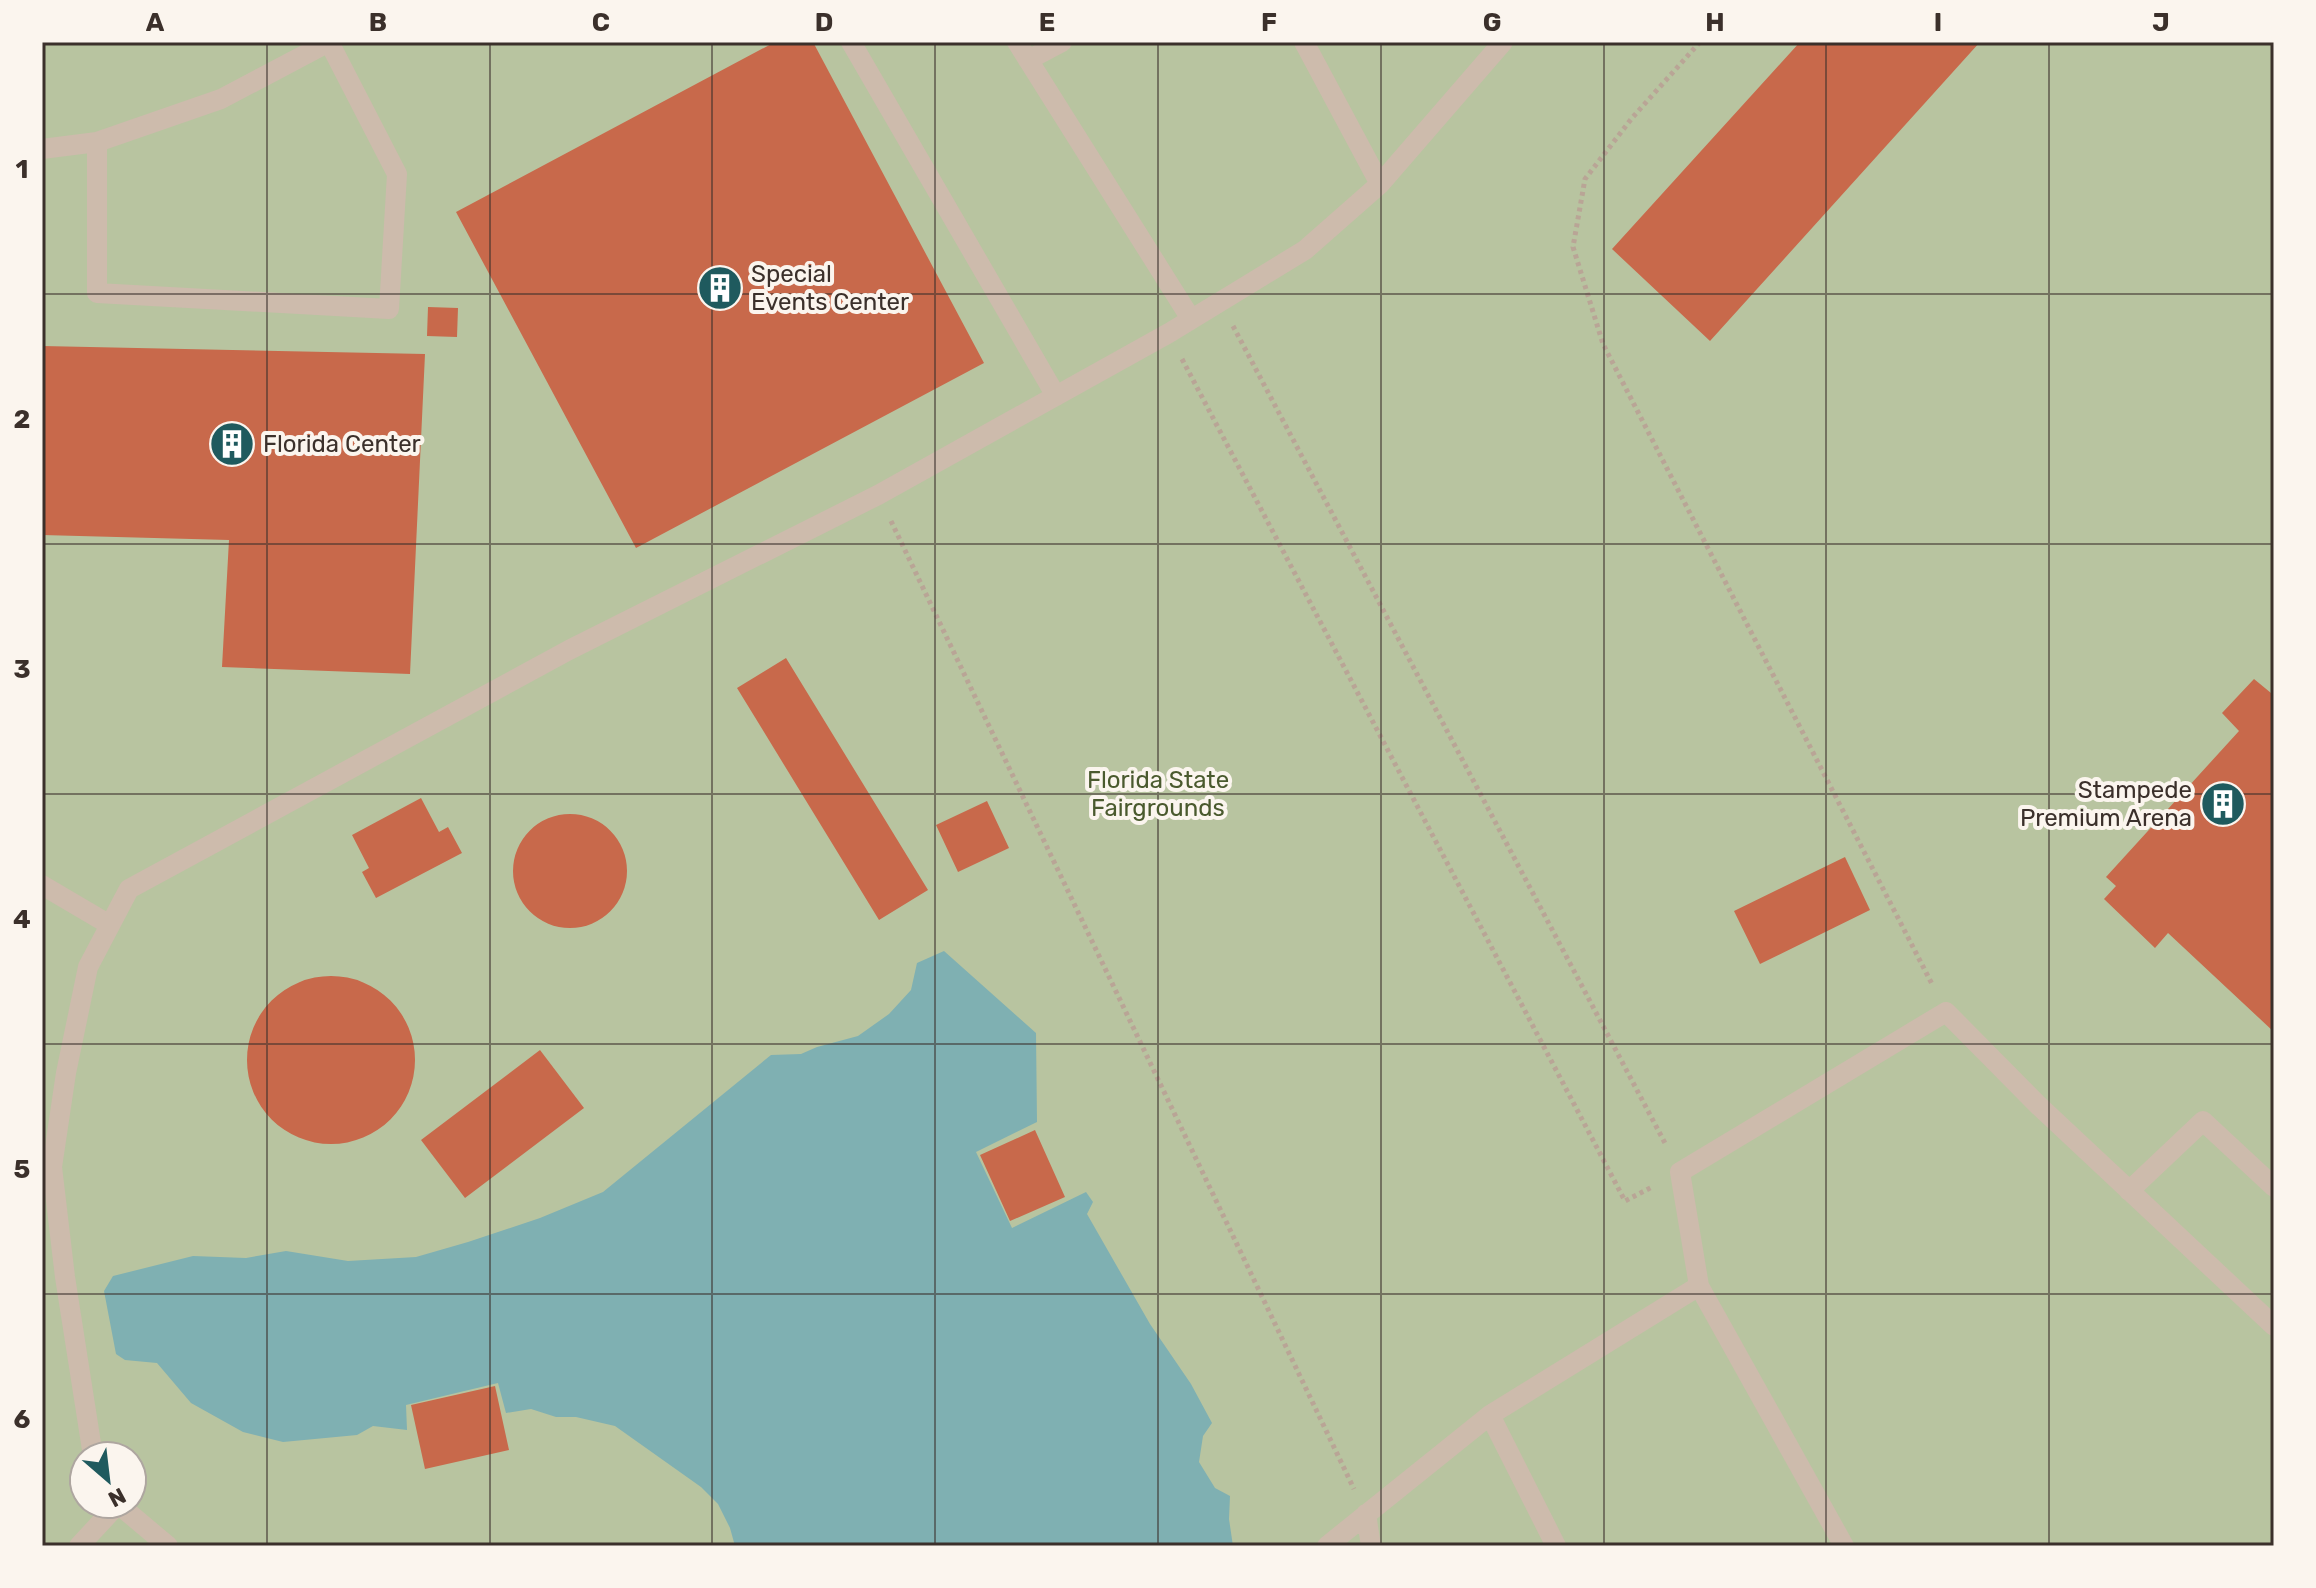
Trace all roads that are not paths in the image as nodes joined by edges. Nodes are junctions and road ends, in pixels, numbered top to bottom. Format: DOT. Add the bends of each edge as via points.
graph roads {
  1 [pos="329,42"];
  2 [pos="851,42"];
  3 [pos="1017,42"];
  4 [pos="1062,42"];
  5 [pos="1304,42"];
  6 [pos="1503,42"];
  7 [pos="1028,60"];
  8 [pos="97,142"];
  9 [pos="42,149"];
  10 [pos="1380,184"];
  11 [pos="1191,319"];
  12 [pos="1056,396"];
  13 [pos="42,885"];
  14 [pos="110,925"];
  15 [pos="2274,1187"];
  16 [pos="2129,1191"];
  17 [pos="1699,1286"];
  18 [pos="2274,1326"];
  19 [pos="1490,1415"];
  20 [pos="90,1440"];
  21 [pos="1366,1514"];
  22 [pos="103,1520"];
  23 [pos="137,1520"];
  24 [pos="79,1546"];
  25 [pos="168,1546"];
  26 [pos="1327,1546"];
  27 [pos="1371,1546"];
  28 [pos="1556,1546"];
  29 [pos="1844,1546"];
  1 -- 8 [label="lane" via="221,99"];
  1 -- 8 [label="lane" via="397,174 389,309 97,293"];
  2 -- 12 [label="lane"];
  3 -- 7 [label="lane"];
  4 -- 7 [label="lane"];
  5 -- 10 [label="lane"];
  6 -- 10 [label="lane"];
  7 -- 11 [label="lane"];
  8 -- 9 [label="lane"];
  10 -- 11 [label="lane" via="1305,250"];
  11 -- 12 [label="lane"];
  12 -- 14 [label="lane" via="878,495 569,650 129,889"];
  13 -- 14 [label="lane"];
  14 -- 20 [label="lane" via="88,967 52,1167"];
  15 -- 16 [label="lane" via="2203,1121"];
  16 -- 17 [label="lane" via="1946,1012 1680,1172"];
  16 -- 18 [label="lane"];
  17 -- 19 [label="lane"];
  17 -- 29 [label="lane"];
  19 -- 21 [label="lane"];
  19 -- 28 [label="lane"];
  21 -- 26 [label="lane"];
  21 -- 27 [label="lane"];
  22 -- 24 [label="lane"];
  23 -- 25 [label="lane"];
}
